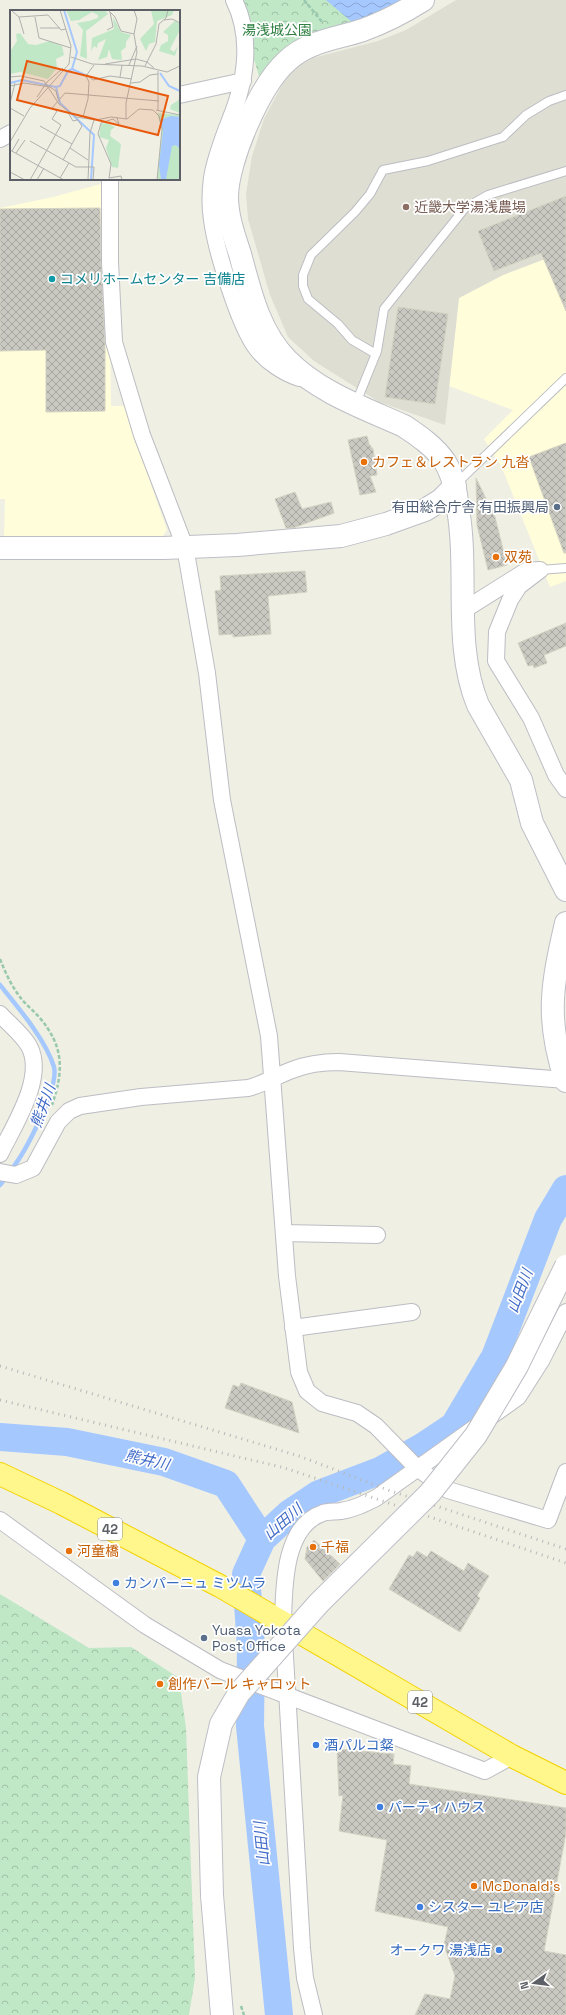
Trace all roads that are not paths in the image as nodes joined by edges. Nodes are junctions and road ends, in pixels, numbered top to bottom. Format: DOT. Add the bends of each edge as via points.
graph roads {
  1 [pos="234,0"];
  2 [pos="423,0"];
  3 [pos="242,81"];
  4 [pos="180,95"];
  5 [pos="566,95"];
  6 [pos="10,134"];
  7 [pos="0,139"];
  8 [pos="566,171"];
  9 [pos="110,180"];
  10 [pos="376,354"];
  11 [pos="566,378"];
  12 [pos="317,385"];
  13 [pos="356,404"];
  14 [pos="455,486"];
  15 [pos="185,547"];
  16 [pos="0,548"];
  17 [pos="566,568"];
  18 [pos="540,570"];
  19 [pos="464,610"];
  20 [pos="566,789"];
  21 [pos="566,890"];
  22 [pos="566,923"];
  23 [pos="0,1014"];
  24 [pos="274,1079"];
  25 [pos="566,1080"];
  26 [pos="0,1154"];
  27 [pos="0,1172"];
  28 [pos="284,1233"];
  29 [pos="377,1235"];
  30 [pos="566,1266"];
  31 [pos="412,1312"];
  32 [pos="566,1312"];
  33 [pos="293,1328"];
  34 [pos="417,1468"];
  35 [pos="566,1472"];
  36 [pos="0,1474"];
  37 [pos="0,1520"];
  38 [pos="279,1620"];
  39 [pos="287,1694"];
  40 [pos="512,1756"];
  41 [pos="566,1783"];
  42 [pos="222,2015"];
  43 [pos="314,2015"];
  1 -- 3 [label="street" via="241,15 245,35 246,59"];
  2 -- 12 [label="street" via="386,22 301,50 287,61 263,90 228,183 228,208 234,233 262,324 286,359"];
  3 -- 4 [label="street"];
  3 -- 12 [label="street" via="212,178 212,222 233,297 257,349 275,366 292,376"];
  5 -- 10 [label="lane" via="549,101 526,115 503,136 428,161 383,170 365,200 311,255 303,274 303,286 308,299 338,324 352,340"];
  6 -- 7 [label="street"];
  8 -- 10 [label="lane" via="488,195 465,208 384,309"];
  9 -- 15 [label="street" via="110,262 114,342 142,434"];
  10 -- 13 [label="lane"];
  11 -- 14 [label="lane"];
  12 -- 13 [label="street"];
  13 -- 14 [label="street" via="404,426 428,443 445,462"];
  14 -- 15 [label="street" via="441,500 425,510 341,536"];
  14 -- 19 [label="street" via="461,525"];
  15 -- 16 [label="street"];
  15 -- 24 [label="street" via="207,673 222,800 269,1036"];
  17 -- 18 [label="lane"];
  18 -- 19 [label="street" via="526,571"];
  18 -- 20 [label="street" via="519,586 510,600 497,632 496,661 531,718 556,775"];
  19 -- 21 [label="street" via="466,662 473,693 521,780 532,823"];
  22 -- 25 [label="street" via="554,979 552,1002 554,1038"];
  23 -- 26 [label="street" via="26,1042 33,1055 35,1069 31,1088"];
  24 -- 25 [label="street" via="308,1065 339,1062"];
  24 -- 27 [label="street" via="230,1091 141,1097 80,1106 69,1111 61,1119 32,1168 16,1174"];
  24 -- 28 [label="street"];
  28 -- 29 [label="street"];
  28 -- 33 [label="street"];
  30 -- 42 [label="street, bridge" via="518,1366 476,1435 430,1493 319,1603 239,1693 221,1724 209,1777 212,1895"];
  31 -- 33 [label="street"];
  32 -- 34 [label="street" via="541,1361 518,1397"];
  33 -- 34 [label="street" via="299,1372 307,1391 322,1403 357,1413 376,1426"];
  34 -- 35 [label="street" via="448,1490 548,1520"];
  34 -- 38 [label="street" via="388,1490 360,1506 323,1513 305,1524 292,1546 286,1568"];
  36 -- 38 [label="highway, 42" via="220,1586"];
  37 -- 39 [label="street" via="145,1625 220,1670"];
  38 -- 39 [label="street"];
  38 -- 40 [label="highway, 42"];
  39 -- 40 [label="street" via="485,1771"];
  39 -- 43 [label="street" via="302,1948 305,1978"];
  40 -- 41 [label="highway, 42"];
}
